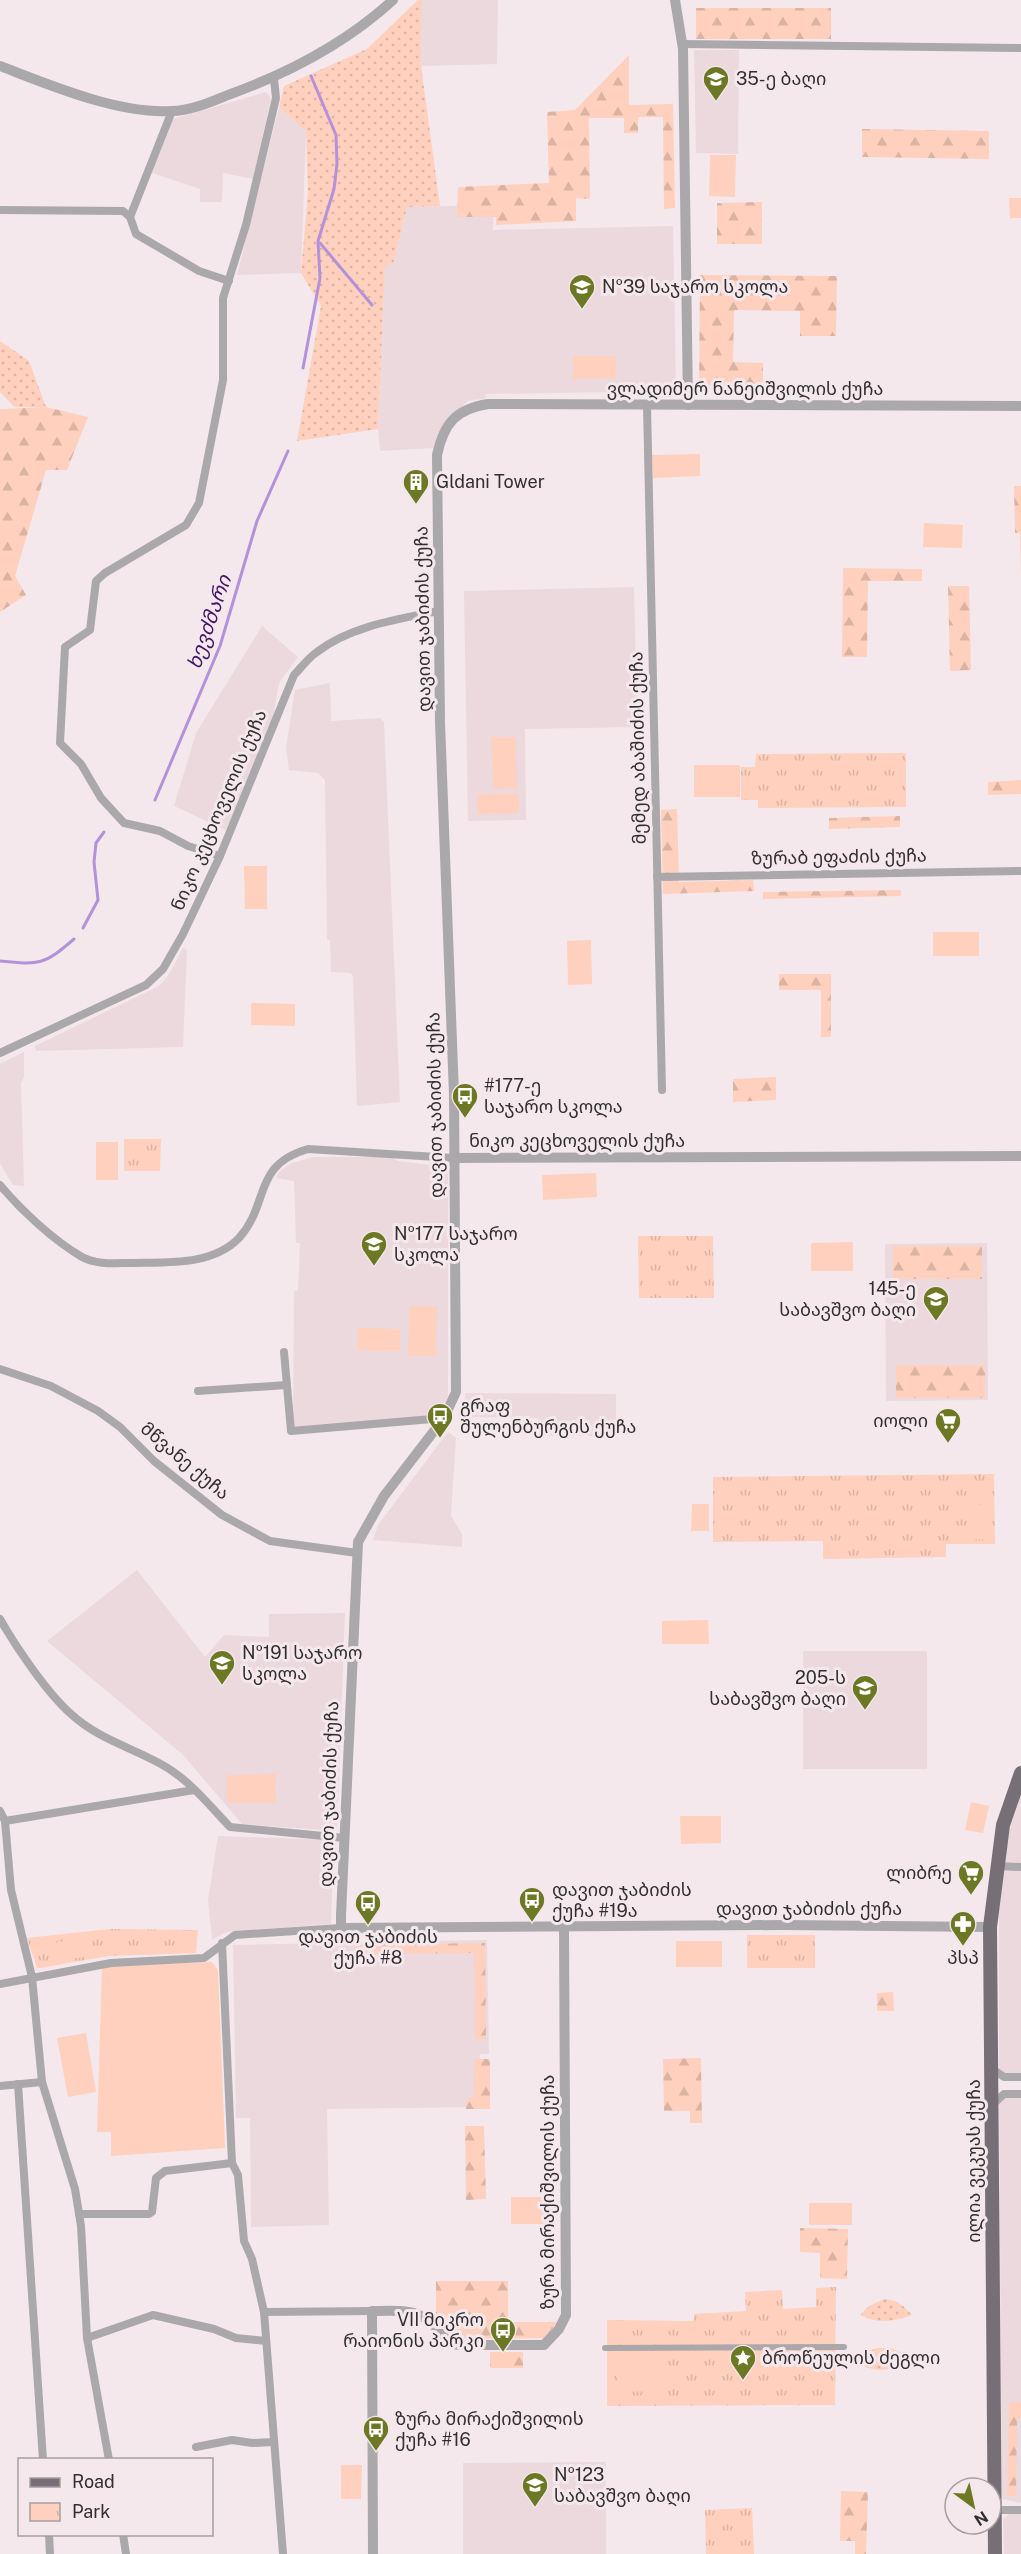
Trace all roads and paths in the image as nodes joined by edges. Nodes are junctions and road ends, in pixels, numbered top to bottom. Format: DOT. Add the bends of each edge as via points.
graph roads {
  1 [pos="393,0"];
  2 [pos="675,0"];
  3 [pos="683,44"];
  4 [pos="1021,48"];
  5 [pos="0,66"];
  6 [pos="274,79"];
  7 [pos="172,111"];
  8 [pos="0,210"];
  9 [pos="130,217"];
  10 [pos="229,282"];
  11 [pos="647,405"];
  12 [pos="688,405"];
  13 [pos="1021,406"];
  14 [pos="469,407"];
  15 [pos="439,611"];
  16 [pos="220,856"];
  17 [pos="1021,871"];
  18 [pos="657,877"];
  19 [pos="0,1053"];
  20 [pos="662,1090"];
  21 [pos="1021,1156"];
  22 [pos="453,1158"];
  23 [pos="0,1187"];
  24 [pos="284,1352"];
  25 [pos="0,1369"];
  26 [pos="287,1385"];
  27 [pos="198,1391"];
  28 [pos="444,1418"];
  29 [pos="357,1553"];
  30 [pos="0,1619"];
  31 [pos="1020,1776"];
  32 [pos="194,1790"];
  33 [pos="0,1811"];
  34 [pos="5,1821"];
  35 [pos="344,1838"];
  36 [pos="996,1866"];
  37 [pos="1021,1867"];
  38 [pos="564,1927"];
  39 [pos="990,1927"];
  40 [pos="341,1928"];
  41 [pos="222,1943"];
  42 [pos="32,1977"];
  43 [pos="0,1984"];
  44 [pos="991,2068"];
  45 [pos="1021,2077"];
  46 [pos="42,2082"];
  47 [pos="18,2085"];
  48 [pos="0,2086"];
  49 [pos="1021,2094"];
  50 [pos="992,2105"];
  51 [pos="232,2163"];
  52 [pos="79,2214"];
  53 [pos="372,2310"];
  54 [pos="264,2312"];
  55 [pos="87,2338"];
  56 [pos="266,2341"];
  57 [pos="844,2347"];
  58 [pos="605,2348"];
  59 [pos="274,2442"];
  60 [pos="196,2447"];
  61 [pos="43,2458"];
  62 [pos="109,2458"];
  63 [pos="994,2476"];
  64 [pos="1003,2510"];
  65 [pos="1021,2510"];
  66 [pos="49,2536"];
  67 [pos="123,2536"];
  68 [pos="995,2536"];
  69 [pos="50,2554"];
  70 [pos="126,2554"];
  71 [pos="283,2554"];
  72 [pos="373,2554"];
  73 [pos="995,2554"];
  1 -- 6 [label="street" via="319,54"];
  2 -- 3 [label="street"];
  3 -- 4 [label="street"];
  3 -- 12 [label="street"];
  5 -- 7 [label="street" via="128,108"];
  6 -- 7 [label="street" via="206,104"];
  6 -- 10 [label="street" via="276,98"];
  7 -- 9 [label="street"];
  8 -- 9 [label="street" via="123,211"];
  9 -- 10 [label="street" via="136,234 199,272"];
  10 -- 16 [label="street" via="224,298 223,380 200,503 186,525 96,581 90,630 65,647 60,743 81,764 101,798 124,823 160,831 188,846"];
  11 -- 12 [label="street, ვლადიმერ ნანეიშვილის ქუჩა"];
  11 -- 14 [label="street, ვლადიმერ ნანეიშვილის ქუჩა"];
  11 -- 18 [label="street, მემედ აბაშიძის ქუჩა"];
  12 -- 13 [label="street, ვლადიმერ ნანეიშვილის ქუჩა"];
  14 -- 15 [label="street, დავით ჯაბიძის ქუჩა" via="445,430 437,455"];
  15 -- 16 [label="street, ნიკო კეცხოველის ქუჩა" via="395,619 344,636 316,652 294,675"];
  15 -- 22 [label="street, დავით ჯაბიძის ქუჩა"];
  16 -- 19 [label="street, ნიკო კეცხოველის ქუჩა" via="168,960 146,985"];
  17 -- 18 [label="street, ზურაბ ეფაძის ქუჩა"];
  18 -- 20 [label="street, მემედ აბაშიძის ქუჩა"];
  21 -- 22 [label="street, ნიკო კეცხოველის ქუჩა"];
  22 -- 23 [label="street, ნიკო კეცხოველის ქუჩა" via="308,1149 291,1154 277,1164 268,1178 239,1237 210,1256 182,1262 99,1263 83,1257 55,1238"];
  22 -- 28 [label="street, დავით ჯაბიძის ქუჩა" via="456,1392"];
  24 -- 26 [label="street"];
  25 -- 29 [label="street, მწვანე ქუჩა" via="51,1386 120,1426 154,1461 222,1515 270,1541"];
  26 -- 27 [label="street"];
  26 -- 28 [label="street" via="291,1431"];
  28 -- 29 [label="street, დავით ჯაბიძის ქუჩა" via="384,1496 358,1542"];
  29 -- 35 [label="street, დავით ჯაბიძის ქუჩა"];
  30 -- 32 [label="street" via="16,1647 71,1714 113,1743 158,1762 185,1779"];
  31 -- 36 [label="main road, ილია ვეკუას ქუჩა" via="1003,1825"];
  32 -- 34 [label="street"];
  32 -- 35 [label="street" via="230,1827"];
  33 -- 34 [label="street"];
  34 -- 42 [label="street" via="11,1890"];
  35 -- 40 [label="street, დავით ჯაბიძის ქუჩა"];
  36 -- 37 [label="street"];
  36 -- 39 [label="main road, ილია ვეკუას ქუჩა"];
  38 -- 39 [label="street, დავით ჯაბიძის ქუჩა"];
  38 -- 40 [label="street, დავით ჯაბიძის ქუჩა"];
  38 -- 53 [label="street, ზურა მირაქიშვილის ქუჩა" via="566,2315 559,2330 544,2345 459,2345 452,2344 426,2317 413,2311"];
  39 -- 44 [label="main road, ილია ვეკუას ქუჩა"];
  40 -- 41 [label="street, დავით ჯაბიძის ქუჩა" via="235,1935"];
  41 -- 42 [label="street, დავით ჯაბიძის ქუჩა" via="204,1958 111,1963"];
  41 -- 51 [label="street"];
  42 -- 43 [label="street, დავით ჯაბიძის ქუჩა"];
  42 -- 46 [label="street"];
  44 -- 45 [label="street" via="1004,2077"];
  44 -- 50 [label="main road, ილია ვეკუას ქუჩა"];
  46 -- 47 [label="street"];
  46 -- 52 [label="street"];
  47 -- 48 [label="street"];
  47 -- 61 [label="street"];
  49 -- 50 [label="street" via="1004,2094"];
  50 -- 63 [label="main road, ილია ვეკუას ქუჩა"];
  51 -- 52 [label="street" via="160,2174 149,2214"];
  51 -- 54 [label="street" via="238,2175 244,2241"];
  52 -- 55 [label="street"];
  53 -- 54 [label="street"];
  53 -- 72 [label="street"];
  54 -- 56 [label="street"];
  55 -- 56 [label="street" via="153,2315 236,2338"];
  55 -- 62 [label="street"];
  56 -- 59 [label="street"];
  57 -- 58 [label="street"];
  59 -- 60 [label="street" via="232,2440"];
  59 -- 71 [label="street"];
  64 -- 65 [label="street"];
  66 -- 69 [label="street"];
  67 -- 70 [label="street"];
  68 -- 73 [label="main road, ილია ვეკუას ქუჩა"];
}
